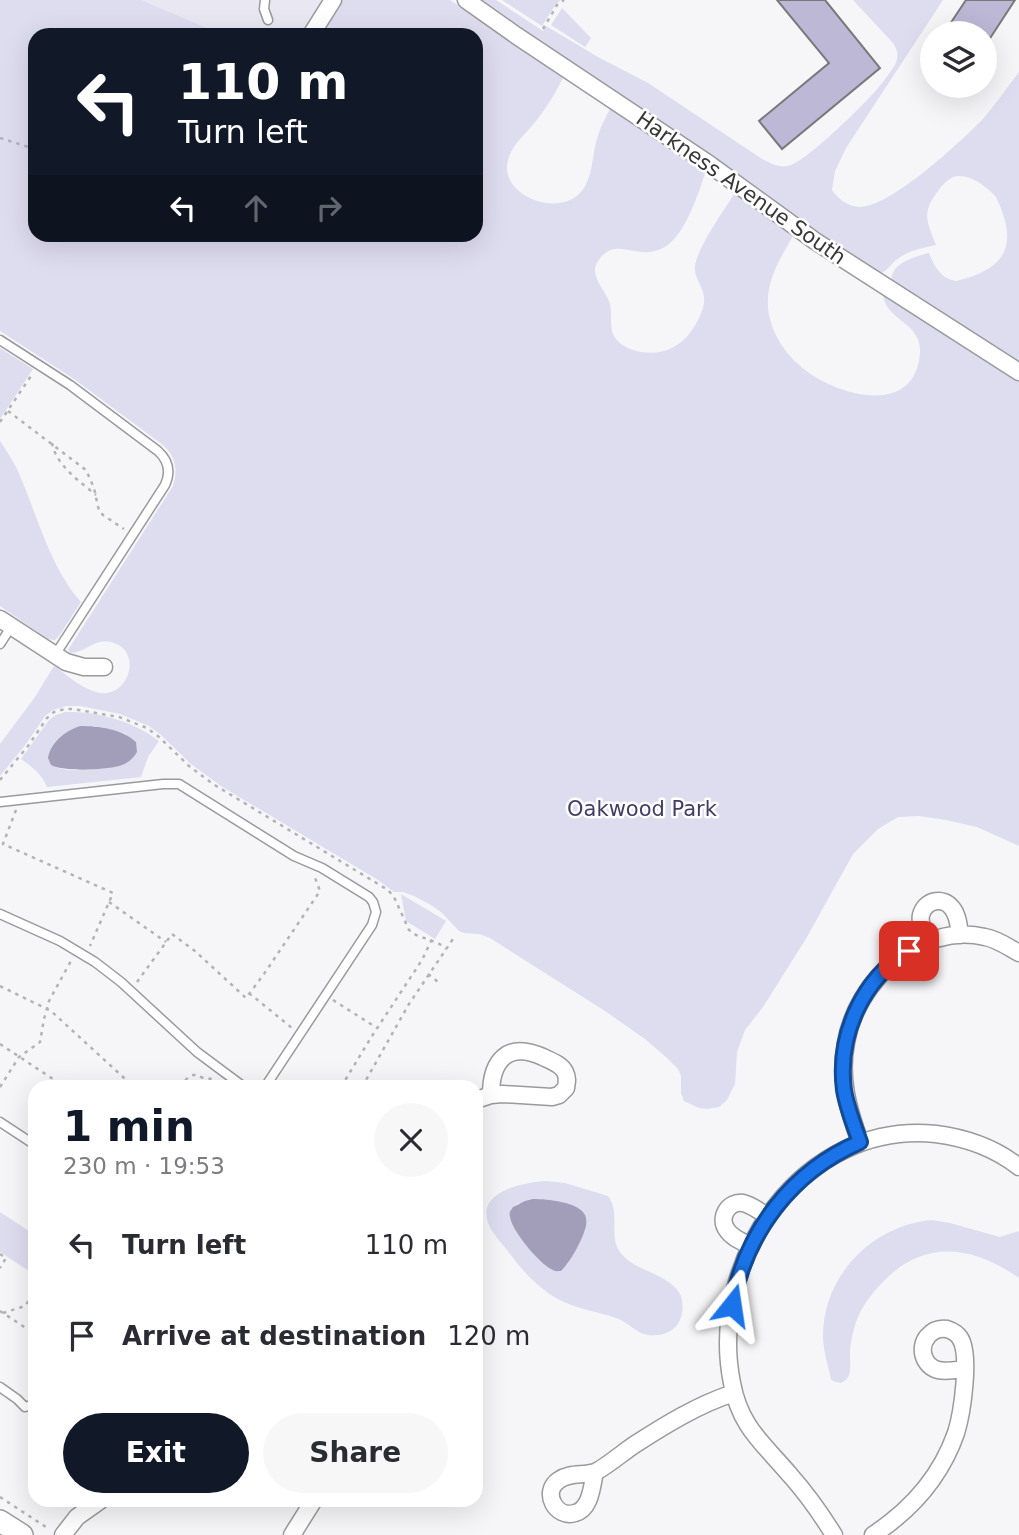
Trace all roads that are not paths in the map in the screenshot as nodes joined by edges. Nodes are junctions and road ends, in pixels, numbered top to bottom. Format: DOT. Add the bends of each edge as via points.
graph roads {
  1 [pos="265,0"];
  2 [pos="333,0"];
  3 [pos="466,0"];
  4 [pos="268,20"];
  5 [pos="315,28"];
  6 [pos="0,340"];
  7 [pos="1019,372"];
  8 [pos="6,623"];
  9 [pos="0,644"];
  10 [pos="55,655"];
  11 [pos="104,667"];
  12 [pos="0,802"];
  13 [pos="0,914"];
  14 [pos="960,935"];
  15 [pos="927,943"];
  16 [pos="1019,953"];
  17 [pos="234,1080"];
  18 [pos="270,1080"];
  19 [pos="484,1097"];
  20 [pos="0,1122"];
  21 [pos="28,1140"];
  22 [pos="860,1142"];
  23 [pos="1019,1167"];
  24 [pos="768,1217"];
  25 [pos="751,1246"];
  26 [pos="965,1369"];
  27 [pos="0,1387"];
  28 [pos="734,1393"];
  29 [pos="28,1406"];
  30 [pos="595,1472"];
  31 [pos="91,1507"];
  32 [pos="310,1507"];
  33 [pos="0,1521"];
  34 [pos="56,1532"];
  35 [pos="22,1535"];
  36 [pos="292,1535"];
  37 [pos="834,1535"];
  38 [pos="873,1535"];
  1 -- 4 [label="lane"];
  2 -- 5 [label="street"];
  3 -- 7 [label="street, Harkness Avenue South" via="815,241"];
  6 -- 10 [label="lane" via="158,451 169,472 167,482"];
  8 -- 9 [label="lane"];
  8 -- 10 [label="street"];
  10 -- 11 [label="street" via="76,666"];
  12 -- 18 [label="lane" via="178,783 369,897 376,912 372,925"];
  13 -- 17 [label="lane" via="77,950 108,971"];
  14 -- 15 [label="street"];
  14 -- 15 [label="street" via="952,908 933,901 921,916"];
  14 -- 16 [label="street" via="995,940"];
  15 -- 22 [label="street" via="904,954 878,977 850,1024 844,1082"];
  19 -- 19 [label="street" via="557,1096 566,1088 567,1076 557,1064 534,1053 513,1051 496,1067"];
  20 -- 21 [label="lane"];
  22 -- 23 [label="street" via="904,1134 949,1136 986,1147"];
  22 -- 24 [label="street" via="817,1166"];
  24 -- 25 [label="street"];
  24 -- 25 [label="street" via="746,1204 727,1209 723,1217 726,1230"];
  25 -- 28 [label="street" via="730,1317"];
  26 -- 38 [label="street" via="960,1421 943,1462 913,1503"];
  27 -- 29 [label="lane"];
  28 -- 30 [label="street" via="663,1428"];
  28 -- 37 [label="street" via="754,1436 797,1483"];
  31 -- 34 [label="street"];
  32 -- 36 [label="street"];
  33 -- 35 [label="main road"];
}
